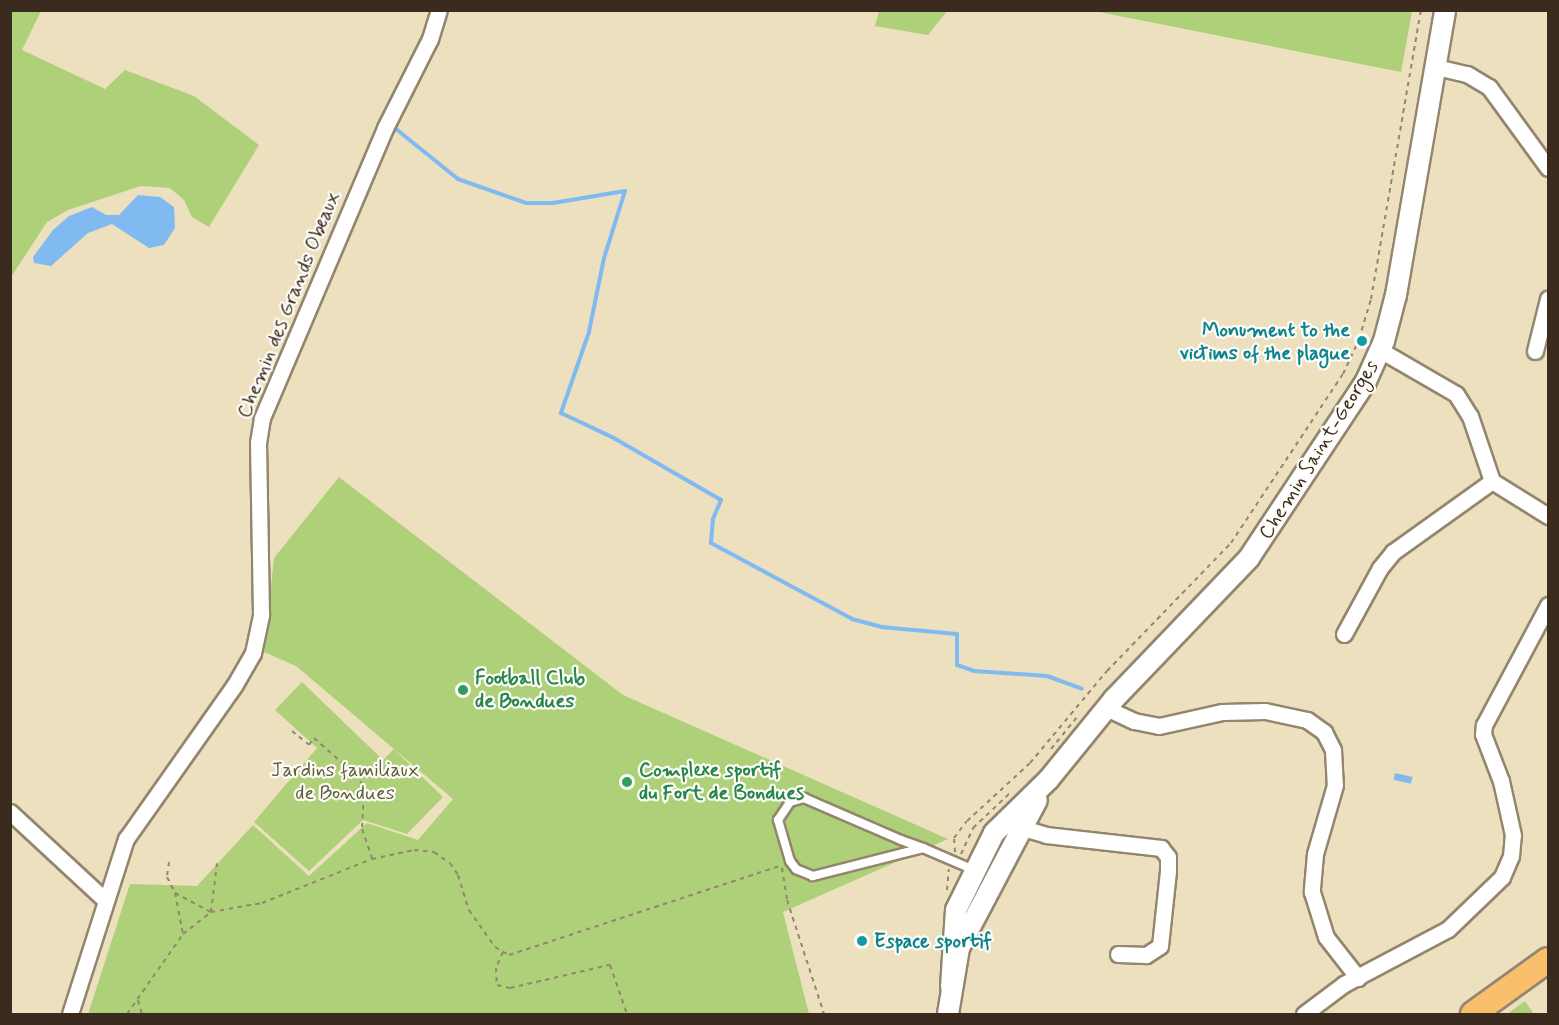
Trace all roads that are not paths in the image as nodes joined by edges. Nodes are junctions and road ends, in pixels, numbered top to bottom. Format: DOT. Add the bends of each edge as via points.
graph roads {
  1 [pos="439,10"];
  2 [pos="1445,10"];
  3 [pos="1436,67"];
  4 [pos="1543,148"];
  5 [pos="1548,168"];
  6 [pos="1548,299"];
  7 [pos="1380,350"];
  8 [pos="1535,351"];
  9 [pos="1491,481"];
  10 [pos="1548,516"];
  11 [pos="1548,605"];
  12 [pos="1344,634"];
  13 [pos="1106,708"];
  14 [pos="10,812"];
  15 [pos="1012,825"];
  16 [pos="923,848"];
  17 [pos="961,864"];
  18 [pos="994,880"];
  19 [pos="104,899"];
  20 [pos="1118,954"];
  21 [pos="1547,962"];
  22 [pos="1358,978"];
  23 [pos="951,987"];
  24 [pos="70,1014"];
  25 [pos="948,1014"];
  26 [pos="1304,1014"];
  27 [pos="1473,1014"];
  1 -- 19 [label="street, Chemin des Grands Obeaux" via="428,45 385,128 262,418 258,443 261,614 253,653 234,686 131,830"];
  2 -- 3 [label="street, Chemin Saint-Georges"];
  3 -- 4 [label="street" via="1485,83"];
  3 -- 7 [label="street, Chemin Saint-Georges" via="1396,296"];
  4 -- 5 [label="street"];
  6 -- 8 [label="street"];
  7 -- 9 [label="street" via="1456,394 1470,416"];
  7 -- 13 [label="street, Chemin Saint-Georges" via="1354,401 1262,541"];
  9 -- 10 [label="street"];
  9 -- 12 [label="street" via="1393,552"];
  11 -- 22 [label="street" via="1484,725 1513,842 1502,877 1448,929"];
  13 -- 15 [label="street, Chemin Saint-Georges"];
  13 -- 22 [label="street" via="1134,721 1160,726 1222,712 1264,711 1306,720 1324,732 1333,750 1335,785 1315,854 1312,892 1326,937"];
  14 -- 19 [label="street"];
  15 -- 17 [label="street, Chemin Saint-Georges"];
  15 -- 18 [label="street, Chemin Saint-Georges"];
  15 -- 20 [label="street" via="1046,835 1151,845 1168,857 1160,946 1146,955"];
  16 -- 16 [label="lane" via="813,801 796,799 784,807 778,820 790,861 796,869 813,876"];
  16 -- 17 [label="lane"];
  17 -- 18 [label="lane"];
  17 -- 23 [label="street, Chemin Saint-Georges"];
  18 -- 23 [label="street, Chemin Saint-Georges" via="959,948"];
  19 -- 24 [label="street, Chemin des Grands Obeaux"];
  21 -- 27 [label="main road"];
  22 -- 26 [label="street" via="1333,991"];
  23 -- 25 [label="street, Chemin Saint-Georges"];
}
